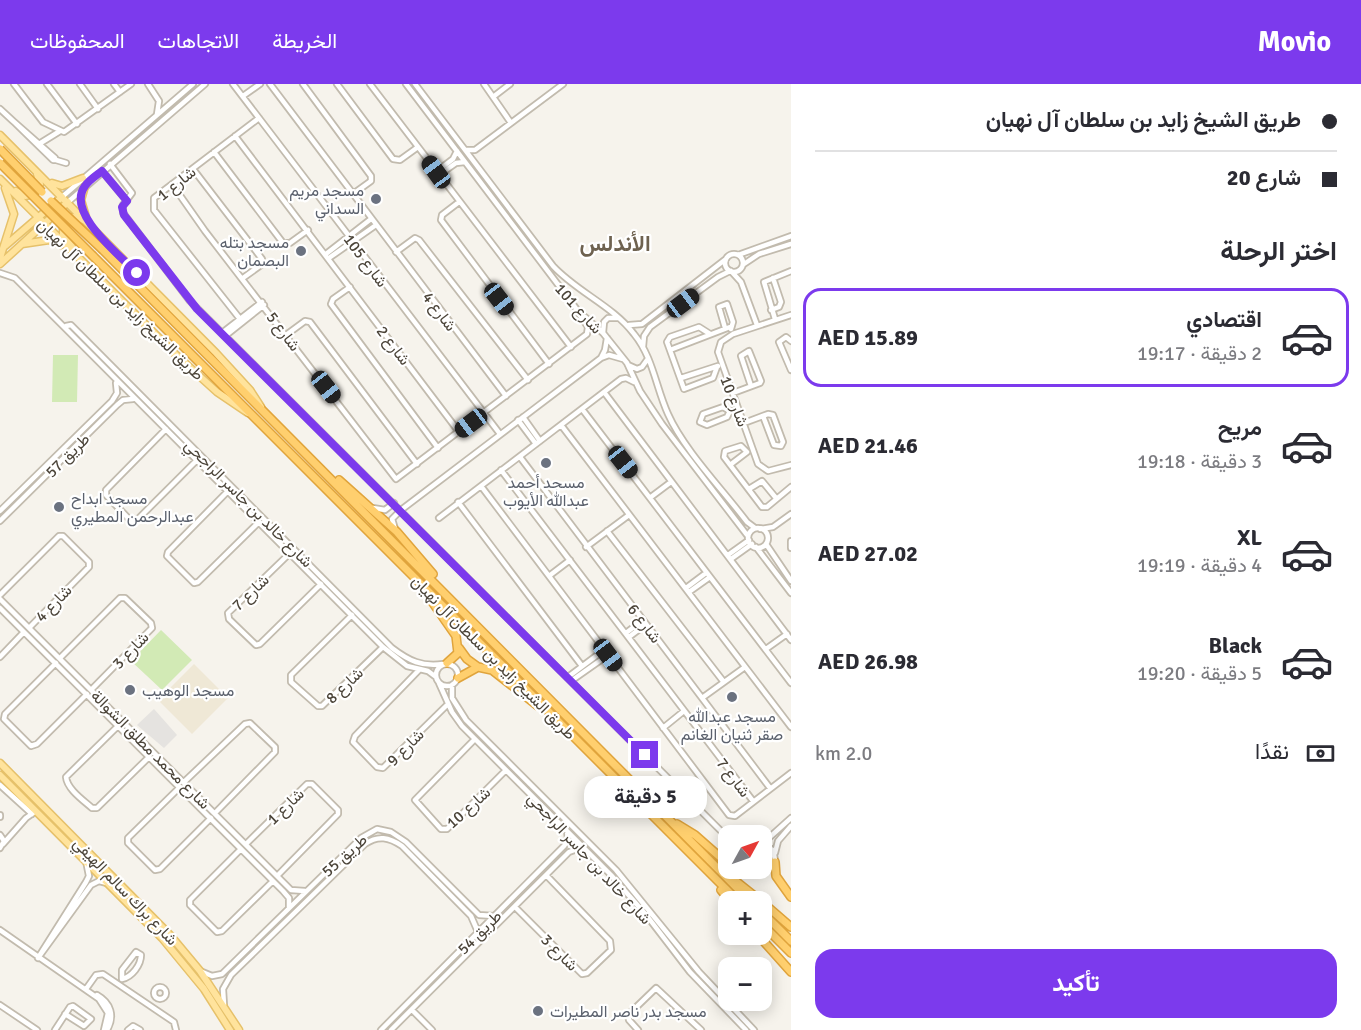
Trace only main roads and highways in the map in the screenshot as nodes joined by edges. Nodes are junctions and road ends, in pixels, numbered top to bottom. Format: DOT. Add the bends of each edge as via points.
graph roads {
  1 [pos="0,135"];
  2 [pos="7,142"];
  3 [pos="0,149"];
  4 [pos="0,163"];
  5 [pos="0,178"];
  6 [pos="83,178"];
  7 [pos="48,182"];
  8 [pos="85,186"];
  9 [pos="65,199"];
  10 [pos="38,218"];
  11 [pos="88,223"];
  12 [pos="44,224"];
  13 [pos="21,244"];
  14 [pos="0,250"];
  15 [pos="70,250"];
  16 [pos="0,258"];
  17 [pos="0,264"];
  18 [pos="137,273"];
  19 [pos="118,296"];
  20 [pos="248,413"];
  21 [pos="266,416"];
  22 [pos="321,468"];
  23 [pos="422,585"];
  24 [pos="455,602"];
  25 [pos="459,648"];
  26 [pos="445,663"];
  27 [pos="478,667"];
  28 [pos="458,678"];
  29 [pos="562,725"];
  30 [pos="0,763"];
  31 [pos="0,775"];
  32 [pos="5,786"];
  33 [pos="23,787"];
  34 [pos="18,792"];
  35 [pos="42,806"];
  36 [pos="34,812"];
  37 [pos="672,822"];
  38 [pos="718,855"];
  39 [pos="707,858"];
  40 [pos="775,862"];
  41 [pos="701,864"];
  42 [pos="722,891"];
  43 [pos="728,891"];
  44 [pos="740,891"];
  45 [pos="748,891"];
  46 [pos="791,897"];
  47 [pos="142,909"];
  48 [pos="772,911"];
  49 [pos="772,922"];
  50 [pos="791,927"];
  51 [pos="772,934"];
  52 [pos="791,941"];
  53 [pos="767,945"];
  54 [pos="791,953"];
  55 [pos="791,972"];
  56 [pos="230,1030"];
  57 [pos="239,1030"];
  1 -- 2 [label="main road, طريق الشيخ زايد بن سلطان آل نهيان"];
  2 -- 5 [label="main road" via="38,176 40,188 25,196"];
  2 -- 7 [label="main road, طريق الشيخ زايد بن سلطان آل نهيان"];
  3 -- 21 [label="highway, طريق الشيخ زايد بن سلطان آل نهيان, bridge"];
  4 -- 20 [label="highway, طريق الشيخ زايد بن سلطان آل نهيان, bridge"];
  5 -- 10 [label="main road, طريق الشيخ زايد بن سلطان آل نهيان"];
  5 -- 14 [label="main road" via="12,200 14,214 9,236"];
  6 -- 7 [label="main road" via="62,186"];
  7 -- 9 [label="main road, طريق الشيخ زايد بن سلطان آل نهيان"];
  8 -- 11 [label="main road" via="81,200"];
  9 -- 10 [label="main road"];
  9 -- 11 [label="main road, طريق الشيخ زايد بن سلطان آل نهيان"];
  9 -- 12 [label="main road"];
  10 -- 12 [label="main road, طريق الشيخ زايد بن سلطان آل نهيان"];
  10 -- 14 [label="main road"];
  11 -- 18 [label="main road, طريق الشيخ زايد بن سلطان آل نهيان"];
  12 -- 13 [label="main road"];
  12 -- 15 [label="main road, طريق الشيخ زايد بن سلطان آل نهيان"];
  13 -- 15 [label="main road" via="49,240"];
  13 -- 17 [label="main road"];
  14 -- 16 [label="main road"];
  15 -- 19 [label="main road, طريق الشيخ زايد بن سلطان آل نهيان"];
  18 -- 19 [label="main road" via="83,219 73,217 65,221 64,238"];
  18 -- 21 [label="main road, طريق الشيخ زايد بن سلطان آل نهيان" via="250,390"];
  19 -- 20 [label="main road, طريق الشيخ زايد بن سلطان آل نهيان" via="208,385"];
  20 -- 23 [label="highway, طريق الشيخ زايد بن سلطان آل نهيان"];
  21 -- 22 [label="highway, طريق الشيخ زايد بن سلطان آل نهيان"];
  22 -- 24 [label="highway, طريق الشيخ زايد بن سلطان آل نهيان"];
  22 -- 24 [label="highway" via="373,508"];
  23 -- 25 [label="highway" via="456,636"];
  23 -- 29 [label="highway, طريق الشيخ زايد بن سلطان آل نهيان"];
  24 -- 37 [label="highway, طريق الشيخ زايد بن سلطان آل نهيان"];
  25 -- 26 [label="highway" via="456,656"];
  25 -- 27 [label="highway"];
  27 -- 28 [label="highway"];
  27 -- 29 [label="highway" via="492,670"];
  29 -- 41 [label="highway, طريق الشيخ زايد بن سلطان آل نهيان"];
  30 -- 33 [label="main road, شارع براك سالم الهيفي"];
  31 -- 32 [label="main road, شارع براك سالم الهيفي"];
  32 -- 34 [label="main road, شارع براك سالم الهيفي"];
  33 -- 34 [label="main road" via="23,792"];
  33 -- 35 [label="main road, شارع براك سالم الهيفي"];
  34 -- 36 [label="main road, شارع براك سالم الهيفي"];
  35 -- 36 [label="main road"];
  35 -- 47 [label="main road, شارع براك سالم الهيفي"];
  36 -- 47 [label="main road, شارع براك سالم الهيفي" via="134,909"];
  37 -- 38 [label="highway"];
  37 -- 39 [label="highway, طريق الشيخ زايد بن سلطان آل نهيان"];
  39 -- 44 [label="highway, طريق الشيخ زايد بن سلطان آل نهيان"];
  39 -- 45 [label="highway"];
  40 -- 46 [label="highway" via="777,878"];
  41 -- 42 [label="highway"];
  41 -- 43 [label="highway, طريق الشيخ زايد بن سلطان آل نهيان"];
  47 -- 56 [label="main road, شارع براك سالم الهيفي" via="191,971"];
  47 -- 57 [label="main road, شارع براك سالم الهيفي" via="200,971"];
  48 -- 50 [label="highway"];
  49 -- 52 [label="highway"];
  51 -- 54 [label="highway"];
  53 -- 55 [label="highway"];
}
